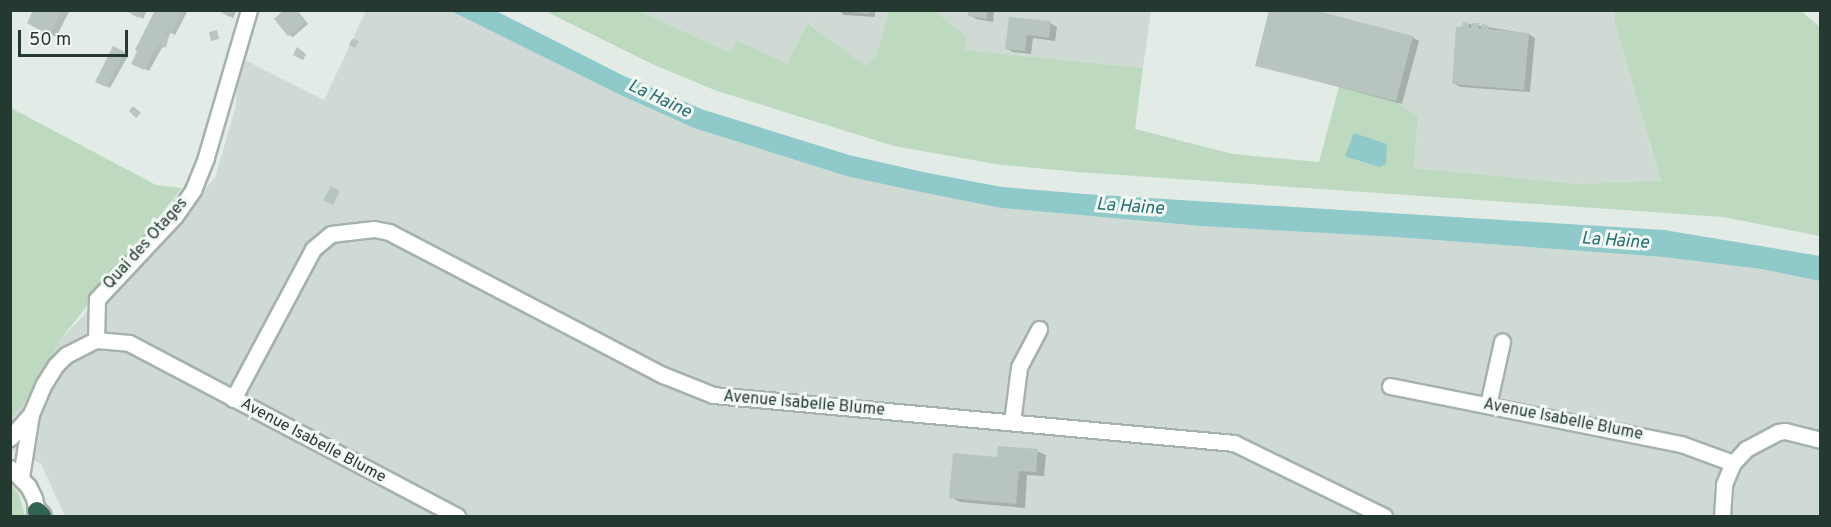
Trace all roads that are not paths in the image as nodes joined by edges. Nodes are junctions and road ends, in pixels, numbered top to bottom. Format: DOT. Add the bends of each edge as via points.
graph roads {
  1 [pos="249,10"];
  2 [pos="1039,329"];
  3 [pos="96,340"];
  4 [pos="1502,342"];
  5 [pos="1390,386"];
  6 [pos="233,399"];
  7 [pos="1488,405"];
  8 [pos="31,414"];
  9 [pos="1012,422"];
  10 [pos="10,438"];
  11 [pos="1821,440"];
  12 [pos="1733,463"];
  13 [pos="16,472"];
  14 [pos="39,515"];
  15 [pos="457,516"];
  16 [pos="1383,516"];
  17 [pos="1724,516"];
  1 -- 3 [label="street, Quai des Otages" via="193,190 175,216 97,298"];
  2 -- 9 [label="street" via="1019,367"];
  3 -- 6 [label="street, Avenue Isabelle Blume" via="129,343"];
  3 -- 8 [label="street" via="76,348 56,365"];
  4 -- 7 [label="street"];
  5 -- 7 [label="street, Avenue Isabelle Blume"];
  6 -- 9 [label="street, Avenue Isabelle Blume" via="313,249 331,234 361,228 389,232 663,375 706,393"];
  6 -- 15 [label="street, Avenue Isabelle Blume"];
  7 -- 12 [label="street, Avenue Isabelle Blume" via="1681,444"];
  8 -- 10 [label="street"];
  8 -- 13 [label="street"];
  9 -- 16 [label="street, Avenue Isabelle Blume" via="1234,442"];
  11 -- 12 [label="street" via="1797,432 1778,432 1746,449"];
  12 -- 17 [label="street" via="1724,484"];
  13 -- 14 [label="street" via="34,498"];
}
